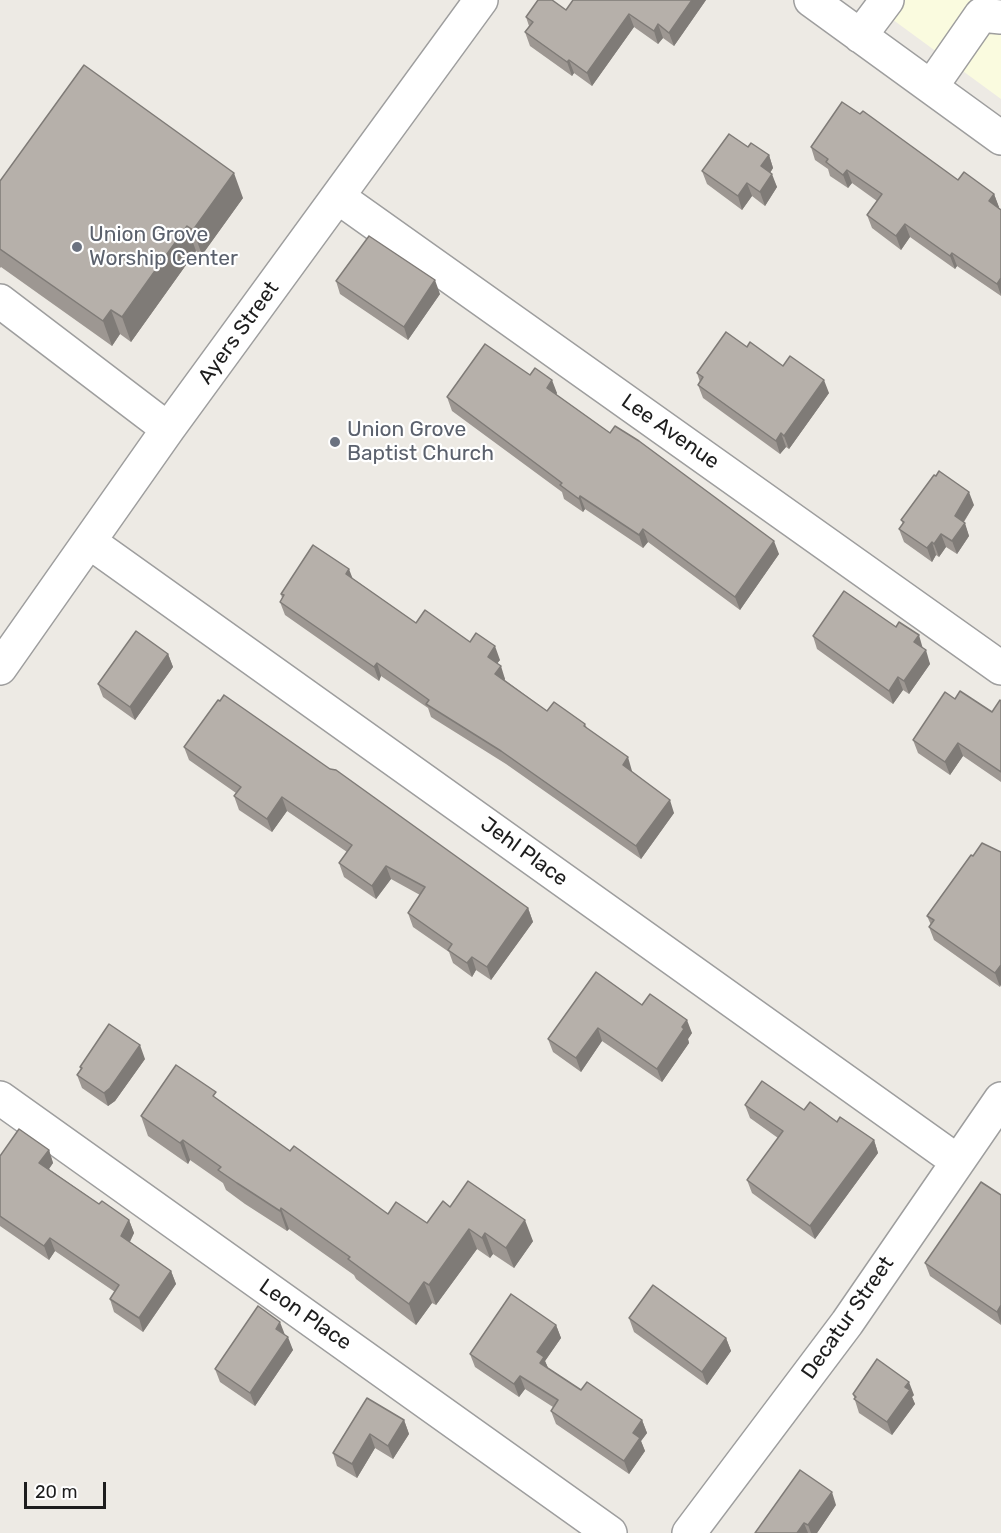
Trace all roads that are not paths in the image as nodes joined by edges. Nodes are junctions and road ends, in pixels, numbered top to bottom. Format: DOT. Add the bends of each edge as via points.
graph roads {
  1 [pos="481,0"];
  2 [pos="811,0"];
  3 [pos="887,0"];
  4 [pos="980,0"];
  5 [pos="1001,16"];
  6 [pos="860,36"];
  7 [pos="931,87"];
  8 [pos="1001,138"];
  9 [pos="338,196"];
  10 [pos="0,301"];
  11 [pos="168,429"];
  12 [pos="91,543"];
  13 [pos="0,668"];
  14 [pos="1001,668"];
  15 [pos="0,1098"];
  16 [pos="1001,1100"];
  17 [pos="957,1161"];
  18 [pos="610,1533"];
  19 [pos="689,1533"];
  1 -- 9 [label="street, Ayers Street"];
  2 -- 6 [label="street"];
  3 -- 6 [label="street"];
  4 -- 5 [label="street"];
  5 -- 7 [label="street" via="981,15"];
  6 -- 7 [label="street"];
  7 -- 8 [label="street"];
  9 -- 11 [label="street, Ayers Street"];
  9 -- 14 [label="street, Lee Avenue"];
  10 -- 11 [label="street"];
  11 -- 12 [label="street, Ayers Street"];
  12 -- 13 [label="street, Ayers Street"];
  12 -- 17 [label="street, Jehl Place"];
  15 -- 18 [label="street, Leon Place"];
  16 -- 17 [label="street, Decatur Street"];
  17 -- 19 [label="street, Decatur Street" via="847,1323"];
}
